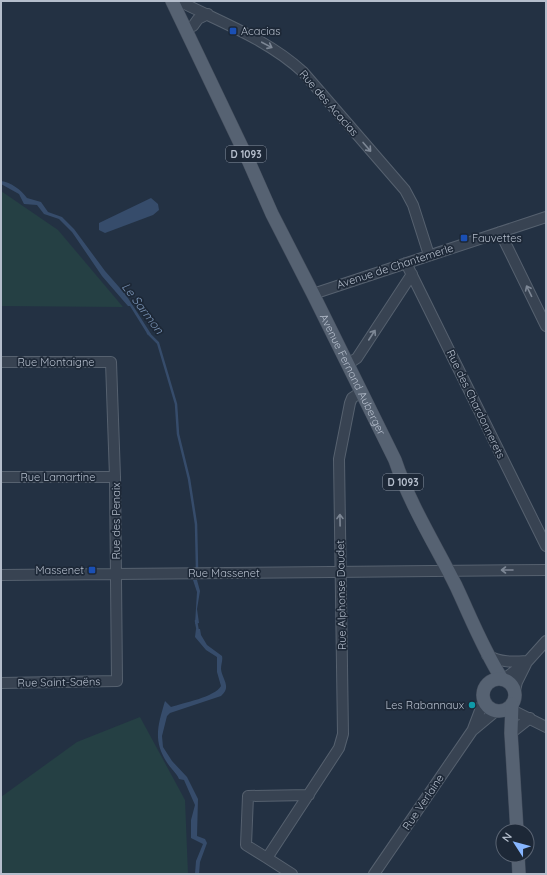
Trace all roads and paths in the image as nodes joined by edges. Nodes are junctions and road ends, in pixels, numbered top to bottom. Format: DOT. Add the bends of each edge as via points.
graph roads {
  1 [pos="179,2"];
  2 [pos="208,14"];
  3 [pos="193,26"];
  4 [pos="217,95"];
  5 [pos="546,217"];
  6 [pos="500,232"];
  7 [pos="429,255"];
  8 [pos="406,263"];
  9 [pos="412,274"];
  10 [pos="313,294"];
  11 [pos="546,326"];
  12 [pos="1,362"];
  13 [pos="112,362"];
  14 [pos="348,364"];
  15 [pos="361,392"];
  16 [pos="115,476"];
  17 [pos="1,477"];
  18 [pos="546,546"];
  19 [pos="546,570"];
  20 [pos="448,571"];
  21 [pos="116,573"];
  22 [pos="341,573"];
  23 [pos="1,575"];
  24 [pos="546,641"];
  25 [pos="486,654"];
  26 [pos="528,661"];
  27 [pos="503,679"];
  28 [pos="117,681"];
  29 [pos="1,683"];
  30 [pos="489,684"];
  31 [pos="484,700"];
  32 [pos="509,704"];
  33 [pos="530,718"];
  34 [pos="546,727"];
  35 [pos="472,730"];
  36 [pos="511,733"];
  37 [pos="308,795"];
  38 [pos="517,823"];
  39 [pos="267,858"];
  40 [pos="518,863"];
  41 [pos="292,874"];
  42 [pos="374,874"];
  43 [pos="519,874"];
  1 -- 2 [label="street, Rue des Acacias"];
  1 -- 3 [label="main road, Avenue Fernand Auberger / D 1093"];
  1 -- 4 [label="main road, Avenue Fernand Auberger / D 1093"];
  2 -- 3 [label="street" via="198,19"];
  2 -- 7 [label="street, Rue des Acacias, one-way" via="272,47 303,72 405,190 414,205"];
  3 -- 4 [label="main road, Avenue Fernand Auberger / D 1093"];
  4 -- 10 [label="main road, Avenue Fernand Auberger / D 1093" via="269,209"];
  5 -- 6 [label="street, Avenue de Chantemerle"];
  6 -- 7 [label="street, Avenue de Chantemerle"];
  11 -- 6 [label="street, one-way"];
  7 -- 8 [label="street, Avenue de Chantemerle"];
  8 -- 9 [label="street, Rue des Chardonnerets"];
  8 -- 10 [label="street, Avenue de Chantemerle"];
  14 -- 9 [label="street, one-way" via="357,358"];
  9 -- 18 [label="street, Rue des Chardonnerets"];
  10 -- 14 [label="main road, Avenue Fernand Auberger / D 1093"];
  12 -- 13 [label="street, Rue Montaigne"];
  13 -- 16 [label="street, Rue des Penaix"];
  14 -- 15 [label="main road, Avenue Fernand Auberger / D 1093"];
  15 -- 20 [label="main road, Avenue Fernand Auberger / D 1093" via="395,460 404,486"];
  22 -- 15 [label="street, Rue Alphonse Daudet, one-way" via="339,459 350,403 352,398"];
  16 -- 17 [label="street, Rue Lamartine"];
  16 -- 21 [label="street, Rue des Penaix"];
  19 -- 20 [label="street, Rue Massenet, one-way"];
  20 -- 22 [label="street, Rue Massenet"];
  20 -- 25 [label="main road, Avenue Fernand Auberger / D 1093"];
  21 -- 22 [label="street, Rue Massenet"];
  21 -- 23 [label="street, Rue Massenet"];
  21 -- 28 [label="street, Rue des Penaix"];
  22 -- 37 [label="street, Rue Alphonse Daudet" via="343,734 339,748"];
  24 -- 26 [label="street"];
  25 -- 26 [label="street" via="495,659 511,662"];
  25 -- 27 [label="main road, Avenue Fernand Auberger / D 1093"];
  25 -- 30 [label="main road, Avenue Fernand Auberger / D 1093"];
  26 -- 27 [label="street"];
  26 -- 32 [label="street"];
  27 -- 30 [label="main road"];
  27 -- 32 [label="main road" via="512,685"];
  28 -- 29 [label="street, Rue Saint-Saëns"];
  30 -- 31 [label="main road" via="483,694"];
  31 -- 32 [label="main road" via="486,705"];
  31 -- 35 [label="street, Rue Verlaine"];
  32 -- 33 [label="street"];
  32 -- 35 [label="street, Rue Verlaine"];
  32 -- 36 [label="main road"];
  33 -- 34 [label="street"];
  33 -- 36 [label="street"];
  35 -- 42 [label="street, Rue Verlaine"];
  36 -- 38 [label="main road"];
  37 -- 39 [label="street, Rue Alphonse Daudet"];
  37 -- 39 [label="street" via="248,796 246,845"];
  39 -- 41 [label="street"];
  40 -- 43 [label="main road"];
}
